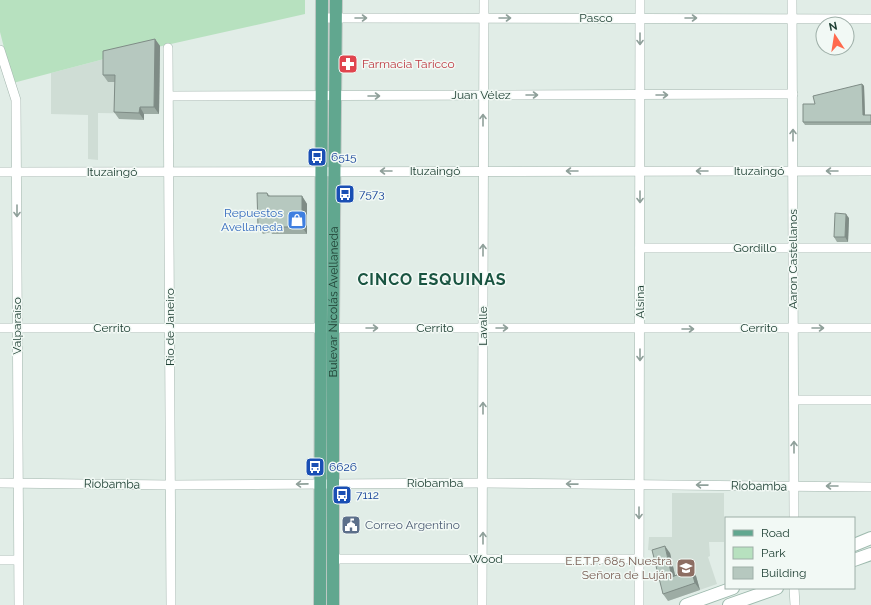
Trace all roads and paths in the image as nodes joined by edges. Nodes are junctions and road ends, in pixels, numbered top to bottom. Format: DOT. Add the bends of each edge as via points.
graph roads {
  1 [pos="322,0"];
  2 [pos="336,0"];
  3 [pos="484,0"];
  4 [pos="640,0"];
  5 [pos="792,0"];
  6 [pos="322,18"];
  7 [pos="336,18"];
  8 [pos="484,18"];
  9 [pos="640,18"];
  10 [pos="792,19"];
  11 [pos="871,19"];
  12 [pos="168,48"];
  13 [pos="0,50"];
  14 [pos="793,94"];
  15 [pos="483,95"];
  16 [pos="640,95"];
  17 [pos="169,96"];
  18 [pos="322,96"];
  19 [pos="335,96"];
  20 [pos="321,171"];
  21 [pos="334,171"];
  22 [pos="483,171"];
  23 [pos="640,171"];
  24 [pos="793,171"];
  25 [pos="871,171"];
  26 [pos="0,172"];
  27 [pos="16,172"];
  28 [pos="169,172"];
  29 [pos="640,248"];
  30 [pos="793,248"];
  31 [pos="871,248"];
  32 [pos="0,328"];
  33 [pos="17,328"];
  34 [pos="170,328"];
  35 [pos="320,328"];
  36 [pos="333,328"];
  37 [pos="483,328"];
  38 [pos="794,328"];
  39 [pos="871,328"];
  40 [pos="640,329"];
  41 [pos="794,400"];
  42 [pos="871,400"];
  43 [pos="0,483"];
  44 [pos="18,483"];
  45 [pos="483,483"];
  46 [pos="320,484"];
  47 [pos="333,484"];
  48 [pos="171,485"];
  49 [pos="639,485"];
  50 [pos="794,486"];
  51 [pos="871,487"];
  52 [pos="794,517"];
  53 [pos="871,538"];
  54 [pos="855,545"];
  55 [pos="871,554"];
  56 [pos="333,559"];
  57 [pos="483,559"];
  58 [pos="639,559"];
  59 [pos="0,560"];
  60 [pos="18,560"];
  61 [pos="855,560"];
  62 [pos="730,589"];
  63 [pos="774,589"];
  64 [pos="794,589"];
  65 [pos="19,605"];
  66 [pos="171,605"];
  67 [pos="320,605"];
  68 [pos="333,605"];
  69 [pos="482,605"];
  70 [pos="639,605"];
  71 [pos="686,605"];
  72 [pos="729,605"];
  73 [pos="795,605"];
  1 -- 6 [label="main road, Bulevar Nicolás Avellaneda"];
  2 -- 7 [label="main road, Bulevar Nicolás Avellaneda"];
  3 -- 8 [label="street, Lavalle"];
  4 -- 9 [label="street, Alsina"];
  5 -- 10 [label="street, Aaron Castellanos"];
  6 -- 7 [label="street, Pasco"];
  6 -- 18 [label="main road, Bulevar Nicolás Avellaneda"];
  7 -- 8 [label="street, Pasco, one-way"];
  7 -- 19 [label="main road, Bulevar Nicolás Avellaneda"];
  8 -- 9 [label="street, Pasco, one-way"];
  8 -- 15 [label="street, Lavalle"];
  9 -- 10 [label="street, Pasco, one-way"];
  9 -- 16 [label="street, Alsina, one-way"];
  10 -- 11 [label="street, Pasco"];
  10 -- 14 [label="street, Aaron Castellanos"];
  12 -- 17 [label="street, Río de Janeiro"];
  13 -- 27 [label="street, Valparaíso" via="16,100"];
  16 -- 14 [label="street, Juan Vélez, one-way"];
  24 -- 14 [label="street, Aaron Castellanos, one-way"];
  15 -- 16 [label="street, Juan Vélez, one-way"];
  19 -- 15 [label="street, Juan Vélez, one-way"];
  22 -- 15 [label="street, Lavalle, one-way"];
  16 -- 23 [label="street, Alsina"];
  17 -- 18 [label="street, Juan Vélez"];
  17 -- 28 [label="street, Río de Janeiro"];
  18 -- 19 [label="street, Juan Vélez"];
  18 -- 20 [label="main road, Bulevar Nicolás Avellaneda"];
  19 -- 21 [label="main road, Bulevar Nicolás Avellaneda"];
  20 -- 21 [label="street, Ituzaingó"];
  20 -- 28 [label="street, Ituzaingó"];
  20 -- 35 [label="main road, Bulevar Nicolás Avellaneda"];
  22 -- 21 [label="street, Ituzaingó, one-way"];
  21 -- 36 [label="main road, Bulevar Nicolás Avellaneda"];
  23 -- 22 [label="street, Ituzaingó, one-way"];
  37 -- 22 [label="street, Lavalle, one-way"];
  24 -- 23 [label="street, Ituzaingó, one-way"];
  23 -- 29 [label="street, Alsina, one-way"];
  25 -- 24 [label="street, Ituzaingó, one-way"];
  24 -- 30 [label="street, Aaron Castellanos"];
  26 -- 27 [label="street, Ituzaingó"];
  27 -- 28 [label="street, Ituzaingó"];
  27 -- 33 [label="street, Valparaíso, one-way"];
  28 -- 34 [label="street, Río de Janeiro"];
  29 -- 30 [label="street, Gordillo"];
  29 -- 40 [label="street, Alsina"];
  30 -- 31 [label="street, Gordillo"];
  30 -- 38 [label="street, Aaron Castellanos"];
  32 -- 33 [label="street, Cerrito"];
  33 -- 34 [label="street, Cerrito"];
  33 -- 44 [label="street, Valparaíso"];
  34 -- 35 [label="street, Cerrito"];
  34 -- 48 [label="street, Río de Janeiro"];
  35 -- 36 [label="street, Cerrito"];
  35 -- 46 [label="main road, Bulevar Nicolás Avellaneda"];
  36 -- 37 [label="street, Cerrito, one-way"];
  36 -- 47 [label="main road, Bulevar Nicolás Avellaneda"];
  37 -- 40 [label="street, Cerrito, one-way"];
  45 -- 37 [label="street, Lavalle, one-way"];
  38 -- 39 [label="street, Cerrito, one-way"];
  40 -- 38 [label="street, Cerrito, one-way"];
  38 -- 41 [label="street, Aaron Castellanos"];
  40 -- 49 [label="street, Alsina, one-way"];
  41 -- 42 [label="street"];
  50 -- 41 [label="street, Aaron Castellanos, one-way"];
  43 -- 44 [label="street, Riobamba"];
  44 -- 48 [label="street, Riobamba"];
  44 -- 60 [label="street, Valparaíso"];
  45 -- 47 [label="street, Riobamba"];
  49 -- 45 [label="street, Riobamba, one-way"];
  57 -- 45 [label="street, Lavalle, one-way"];
  46 -- 47 [label="street, Riobamba"];
  46 -- 48 [label="street, Riobamba, one-way"];
  46 -- 67 [label="main road, Bulevar Nicolás Avellaneda"];
  47 -- 56 [label="main road, Bulevar Nicolás Avellaneda"];
  48 -- 66 [label="street, Río de Janeiro"];
  50 -- 49 [label="street, Riobamba, one-way"];
  49 -- 58 [label="street, Alsina, one-way"];
  51 -- 50 [label="street, Riobamba, one-way"];
  50 -- 52 [label="street, Aaron Castellanos"];
  53 -- 54 [label="main road"];
  55 -- 61 [label="main road"];
  56 -- 57 [label="street, Wood"];
  56 -- 68 [label="main road, Bulevar Nicolás Avellaneda"];
  57 -- 58 [label="street, Wood"];
  57 -- 69 [label="street, Lavalle"];
  58 -- 70 [label="street, Alsina"];
  59 -- 60 [label="street"];
  60 -- 65 [label="street, Valparaíso"];
  62 -- 71 [label="main road"];
  63 -- 72 [label="main road"];
  64 -- 73 [label="street"];
}
